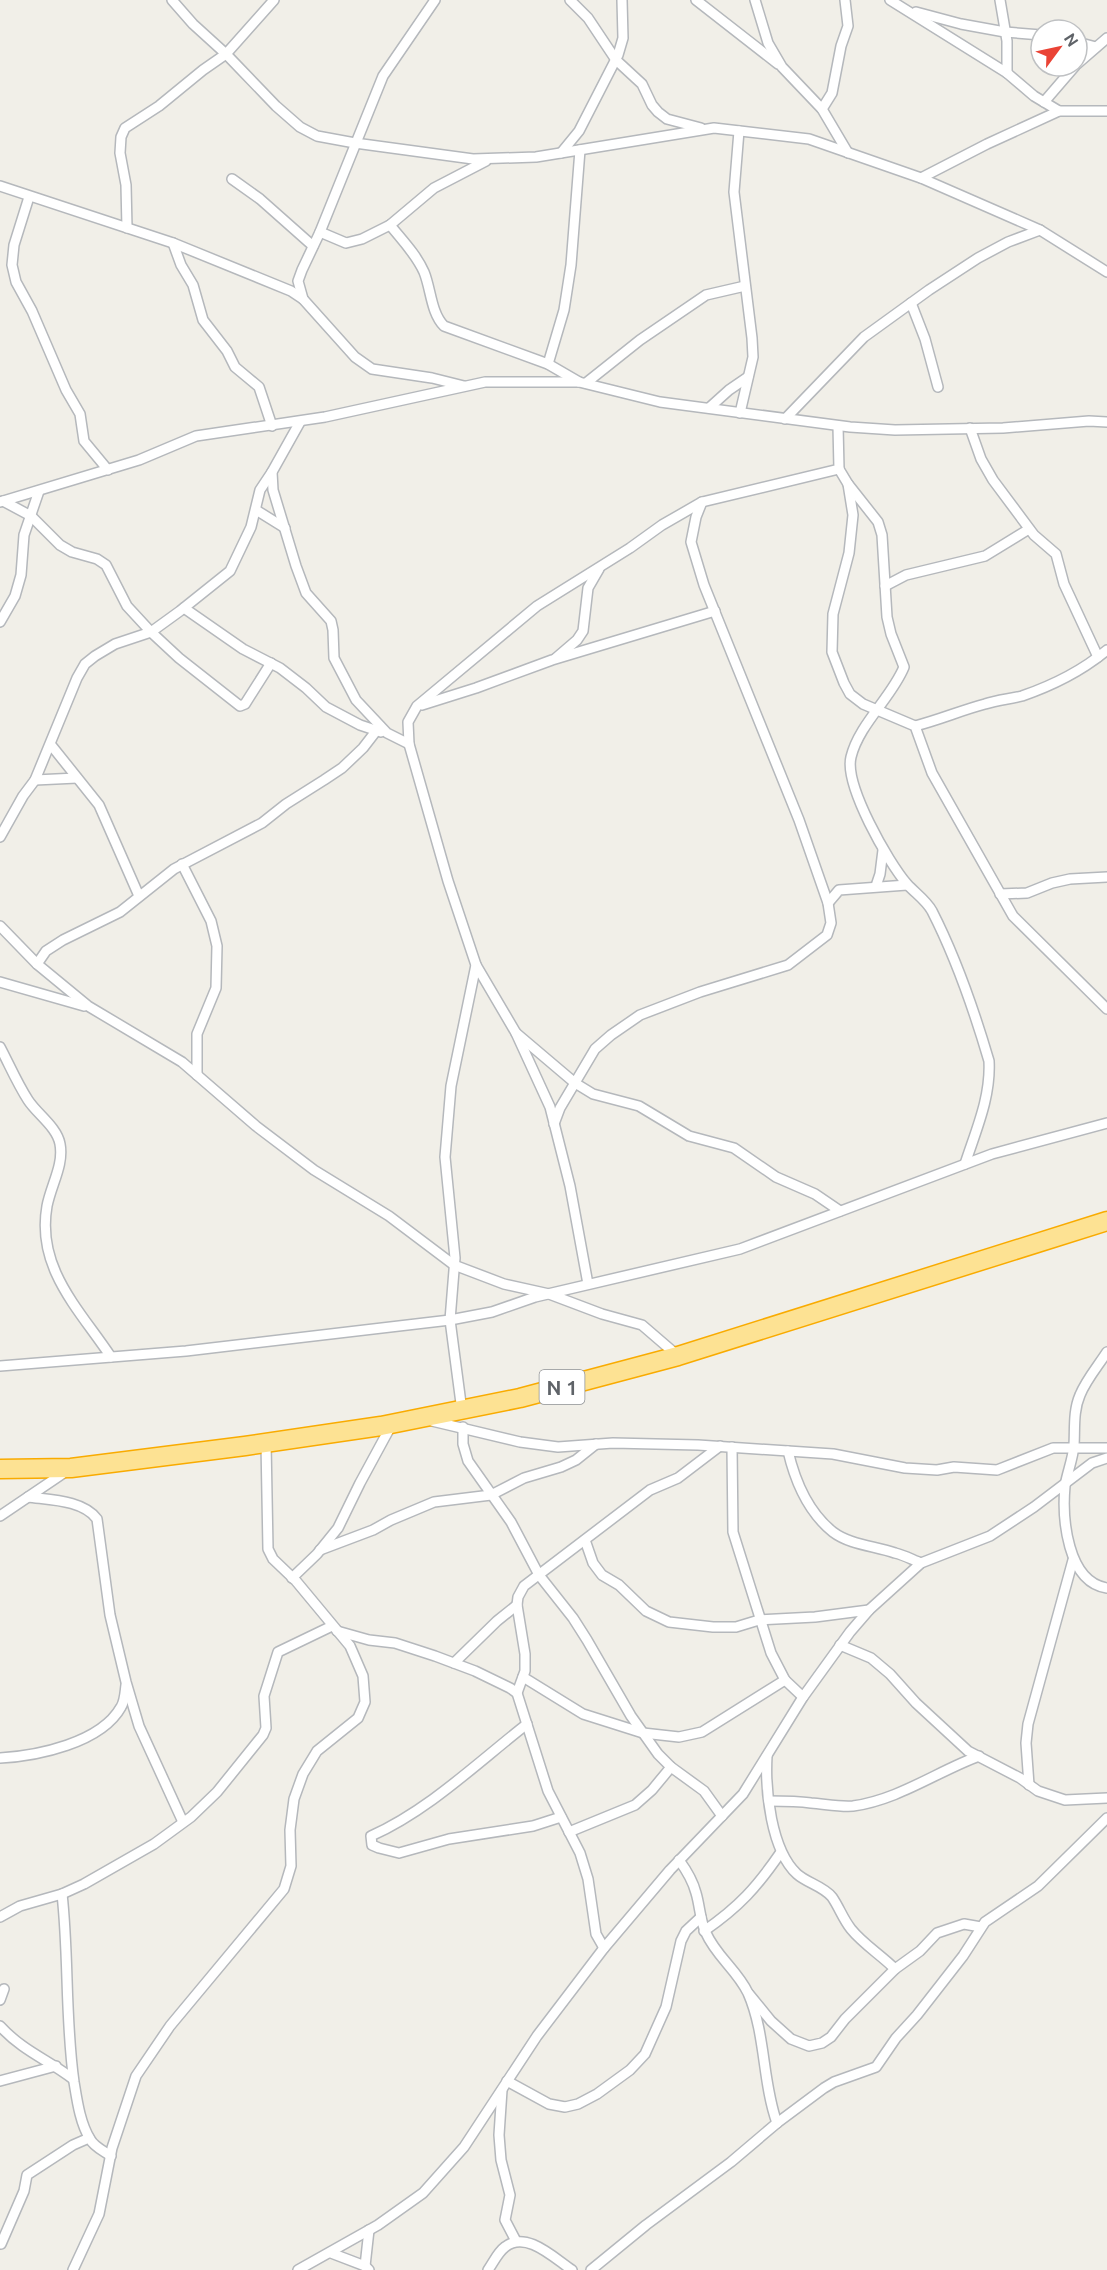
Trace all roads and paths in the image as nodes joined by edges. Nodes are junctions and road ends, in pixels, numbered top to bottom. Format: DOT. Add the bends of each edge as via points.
graph roads {
  1 [pos="172,0"];
  2 [pos="274,0"];
  3 [pos="435,0"];
  4 [pos="570,0"];
  5 [pos="622,0"];
  6 [pos="696,0"];
  7 [pos="755,0"];
  8 [pos="845,0"];
  9 [pos="890,0"];
  10 [pos="1000,0"];
  11 [pos="905,9"];
  12 [pos="1005,32"];
  13 [pos="1029,34"];
  14 [pos="1107,38"];
  15 [pos="1089,45"];
  16 [pos="1096,47"];
  17 [pos="1089,53"];
  18 [pos="226,54"];
  19 [pos="616,60"];
  20 [pos="782,68"];
  21 [pos="1007,73"];
  22 [pos="1065,78"];
  23 [pos="1044,102"];
  24 [pos="822,109"];
  25 [pos="1059,111"];
  26 [pos="1107,111"];
  27 [pos="707,129"];
  28 [pos="739,131"];
  29 [pos="355,143"];
  30 [pos="580,150"];
  31 [pos="561,153"];
  32 [pos="848,153"];
  33 [pos="491,158"];
  34 [pos="921,178"];
  35 [pos="232,179"];
  36 [pos="0,186"];
  37 [pos="29,197"];
  38 [pos="390,225"];
  39 [pos="127,228"];
  40 [pos="1040,230"];
  41 [pos="320,232"];
  42 [pos="173,243"];
  43 [pos="313,246"];
  44 [pos="1107,272"];
  45 [pos="745,286"];
  46 [pos="303,298"];
  47 [pos="911,303"];
  48 [pos="548,364"];
  49 [pos="748,377"];
  50 [pos="582,382"];
  51 [pos="466,387"];
  52 [pos="938,387"];
  53 [pos="708,408"];
  54 [pos="740,413"];
  55 [pos="786,419"];
  56 [pos="300,422"];
  57 [pos="1107,422"];
  58 [pos="272,426"];
  59 [pos="838,426"];
  60 [pos="970,428"];
  61 [pos="839,469"];
  62 [pos="108,470"];
  63 [pos="272,472"];
  64 [pos="848,484"];
  65 [pos="39,491"];
  66 [pos="1,502"];
  67 [pos="702,502"];
  68 [pos="256,510"];
  69 [pos="31,516"];
  70 [pos="285,528"];
  71 [pos="1029,529"];
  72 [pos="600,567"];
  73 [pos="885,586"];
  74 [pos="184,608"];
  75 [pos="715,612"];
  76 [pos="0,622"];
  77 [pos="151,632"];
  78 [pos="1107,650"];
  79 [pos="1098,657"];
  80 [pos="552,660"];
  81 [pos="271,663"];
  82 [pos="417,706"];
  83 [pos="876,710"];
  84 [pos="915,726"];
  85 [pos="381,730"];
  86 [pos="409,744"];
  87 [pos="51,745"];
  88 [pos="77,777"];
  89 [pos="36,780"];
  90 [pos="0,837"];
  91 [pos="883,850"];
  92 [pos="182,864"];
  93 [pos="1107,877"];
  94 [pos="907,885"];
  95 [pos="876,886"];
  96 [pos="1000,894"];
  97 [pos="139,896"];
  98 [pos="828,903"];
  99 [pos="0,926"];
  100 [pos="37,964"];
  101 [pos="476,965"];
  102 [pos="0,982"];
  103 [pos="87,1006"];
  104 [pos="1107,1009"];
  105 [pos="516,1033"];
  106 [pos="0,1047"];
  107 [pos="197,1075"];
  108 [pos="575,1083"];
  109 [pos="1107,1123"];
  110 [pos="554,1124"];
  111 [pos="965,1164"];
  112 [pos="840,1211"];
  113 [pos="1107,1221"];
  114 [pos="454,1265"];
  115 [pos="588,1284"];
  116 [pos="549,1294"];
  117 [pos="450,1320"];
  118 [pos="1107,1352"];
  119 [pos="678,1356"];
  120 [pos="111,1357"];
  121 [pos="0,1366"];
  122 [pos="463,1419"];
  123 [pos="392,1424"];
  124 [pos="266,1443"];
  125 [pos="596,1444"];
  126 [pos="720,1446"];
  127 [pos="732,1447"];
  128 [pos="1074,1448"];
  129 [pos="1107,1448"];
  130 [pos="788,1451"];
  131 [pos="1107,1458"];
  132 [pos="70,1468"];
  133 [pos="0,1469"];
  134 [pos="1065,1483"];
  135 [pos="491,1495"];
  136 [pos="28,1497"];
  137 [pos="0,1516"];
  138 [pos="585,1540"];
  139 [pos="320,1550"];
  140 [pos="1073,1560"];
  141 [pos="921,1563"];
  142 [pos="539,1575"];
  143 [pos="292,1578"];
  144 [pos="1107,1588"];
  145 [pos="517,1605"];
  146 [pos="869,1610"];
  147 [pos="841,1614"];
  148 [pos="759,1620"];
  149 [pos="334,1629"];
  150 [pos="850,1632"];
  151 [pos="840,1646"];
  152 [pos="454,1663"];
  153 [pos="523,1677"];
  154 [pos="785,1680"];
  155 [pos="126,1682"];
  156 [pos="517,1693"];
  157 [pos="803,1697"];
  158 [pos="527,1724"];
  159 [pos="643,1733"];
  160 [pos="767,1754"];
  161 [pos="979,1756"];
  162 [pos="0,1758"];
  163 [pos="671,1767"];
  164 [pos="1029,1785"];
  165 [pos="1107,1798"];
  166 [pos="769,1801"];
  167 [pos="722,1816"];
  168 [pos="561,1817"];
  169 [pos="1107,1818"];
  170 [pos="183,1822"];
  171 [pos="569,1832"];
  172 [pos="781,1852"];
  173 [pos="680,1860"];
  174 [pos="62,1894"];
  175 [pos="0,1917"];
  176 [pos="701,1917"];
  177 [pos="981,1927"];
  178 [pos="704,1931"];
  179 [pos="604,1948"];
  180 [pos="895,1969"];
  181 [pos="4,1989"];
  182 [pos="749,1995"];
  183 [pos="0,2000"];
  184 [pos="0,2026"];
  185 [pos="70,2059"];
  186 [pos="57,2067"];
  187 [pos="73,2079"];
  188 [pos="0,2081"];
  189 [pos="505,2084"];
  190 [pos="777,2123"];
  191 [pos="89,2138"];
  192 [pos="111,2156"];
  193 [pos="369,2230"];
  194 [pos="516,2241"];
  195 [pos="2,2244"];
  196 [pos="331,2253"];
  197 [pos="367,2268"];
  198 [pos="73,2270"];
  199 [pos="298,2270"];
  200 [pos="488,2270"];
  201 [pos="572,2270"];
  202 [pos="591,2270"];
  1 -- 18 [label="street"];
  2 -- 18 [label="street"];
  3 -- 29 [label="street" via="383,76"];
  4 -- 19 [label="street" via="588,18"];
  5 -- 19 [label="street" via="623,38"];
  6 -- 20 [label="street"];
  7 -- 20 [label="street" via="768,43"];
  8 -- 24 [label="street" via="848,26 832,93"];
  9 -- 11 [label="street"];
  10 -- 12 [label="street"];
  11 -- 12 [label="street"];
  11 -- 21 [label="street"];
  12 -- 13 [label="street"];
  12 -- 21 [label="street"];
  14 -- 16 [label="street"];
  15 -- 16 [label="street"];
  16 -- 17 [label="street"];
  18 -- 29 [label="street" via="300,127 317,136"];
  18 -- 39 [label="street" via="123,130 120,153 126,185"];
  19 -- 27 [label="street" via="642,84 651,105 667,119"];
  19 -- 31 [label="street" via="579,131"];
  20 -- 24 [label="street"];
  21 -- 23 [label="street"];
  22 -- 23 [label="street"];
  23 -- 25 [label="street"];
  24 -- 32 [label="street"];
  25 -- 26 [label="street"];
  25 -- 34 [label="street"];
  27 -- 28 [label="street"];
  27 -- 30 [label="street"];
  28 -- 32 [label="street" via="809,139"];
  28 -- 45 [label="street" via="734,192"];
  29 -- 33 [label="street"];
  29 -- 41 [label="street"];
  30 -- 31 [label="street"];
  30 -- 48 [label="street" via="566,299"];
  31 -- 33 [label="street"];
  32 -- 34 [label="street"];
  33 -- 38 [label="street" via="434,188"];
  34 -- 40 [label="street"];
  35 -- 43 [label="street"];
  36 -- 37 [label="street"];
  37 -- 39 [label="street"];
  37 -- 62 [label="street" via="14,245 12,265 16,282 80,414 84,441"];
  38 -- 41 [label="street" via="349,243"];
  38 -- 48 [label="street" via="423,270 444,326"];
  39 -- 42 [label="street"];
  40 -- 44 [label="street"];
  40 -- 47 [label="street" via="978,258"];
  41 -- 43 [label="street"];
  42 -- 46 [label="street"];
  42 -- 58 [label="street" via="193,285 203,320 236,367 259,387"];
  43 -- 46 [label="street" via="298,281"];
  45 -- 49 [label="street" via="753,357"];
  45 -- 50 [label="street" via="706,295"];
  46 -- 51 [label="street" via="355,357 372,369"];
  47 -- 52 [label="street"];
  47 -- 55 [label="street" via="864,337"];
  48 -- 50 [label="street"];
  49 -- 53 [label="street"];
  49 -- 54 [label="street"];
  50 -- 51 [label="street" via="485,382"];
  50 -- 53 [label="street" via="660,402"];
  51 -- 56 [label="street"];
  53 -- 54 [label="street"];
  54 -- 55 [label="street"];
  55 -- 59 [label="street"];
  56 -- 58 [label="street"];
  56 -- 63 [label="street"];
  57 -- 60 [label="street"];
  58 -- 62 [label="street" via="196,436"];
  59 -- 60 [label="street" via="895,430"];
  59 -- 61 [label="street"];
  60 -- 71 [label="street" via="993,480"];
  61 -- 64 [label="street"];
  61 -- 67 [label="street"];
  62 -- 65 [label="street"];
  63 -- 68 [label="street" via="260,490"];
  63 -- 70 [label="street" via="273,490"];
  64 -- 73 [label="street" via="878,522"];
  64 -- 83 [label="street" via="853,515 834,614 832,651 850,694"];
  65 -- 66 [label="street"];
  65 -- 69 [label="street"];
  66 -- 69 [label="street"];
  67 -- 72 [label="street"];
  67 -- 75 [label="street" via="691,542"];
  68 -- 70 [label="street"];
  68 -- 74 [label="street" via="230,571"];
  69 -- 76 [label="street" via="24,535 15,596"];
  69 -- 77 [label="street" via="72,552 106,565 127,606"];
  70 -- 85 [label="street" via="306,593 331,621 334,658 356,700"];
  71 -- 73 [label="street" via="985,555 916,572"];
  71 -- 79 [label="street" via="1056,554 1064,584"];
  72 -- 80 [label="street" via="588,588 583,631 578,640"];
  72 -- 82 [label="street" via="537,606"];
  73 -- 83 [label="street" via="889,626 904,667"];
  74 -- 77 [label="street"];
  74 -- 81 [label="street" via="243,650"];
  75 -- 80 [label="street"];
  75 -- 98 [label="street" via="799,820"];
  77 -- 81 [label="street" via="240,706"];
  77 -- 87 [label="street" via="115,644 85,664"];
  78 -- 79 [label="street"];
  79 -- 84 [label="street" via="1044,688"];
  80 -- 82 [label="street"];
  81 -- 85 [label="street" via="326,707 360,725"];
  82 -- 86 [label="street" via="408,722"];
  83 -- 84 [label="street"];
  83 -- 91 [label="street" via="854,749 849,768 853,786"];
  84 -- 96 [label="street" via="932,773"];
  85 -- 86 [label="street"];
  85 -- 92 [label="street" via="342,768 262,823"];
  86 -- 101 [label="street"];
  87 -- 88 [label="street"];
  87 -- 89 [label="street"];
  88 -- 89 [label="street"];
  88 -- 97 [label="street" via="99,805"];
  89 -- 90 [label="street"];
  91 -- 94 [label="street"];
  91 -- 95 [label="street"];
  92 -- 97 [label="street"];
  92 -- 107 [label="street" via="211,921 217,946 216,988 197,1034"];
  93 -- 96 [label="street" via="1062,880 1027,893"];
  94 -- 95 [label="street"];
  94 -- 111 [label="street" via="935,918 989,1060 985,1104"];
  95 -- 98 [label="street" via="839,890"];
  96 -- 104 [label="street" via="1012,916"];
  97 -- 100 [label="street" via="120,912 46,951"];
  98 -- 108 [label="street" via="831,923 827,935 804,954 788,965 640,1015 595,1049"];
  99 -- 100 [label="street"];
  100 -- 103 [label="street"];
  101 -- 105 [label="street"];
  101 -- 114 [label="street" via="451,1086 445,1157 454,1227"];
  102 -- 103 [label="street"];
  103 -- 107 [label="street" via="182,1062"];
  105 -- 108 [label="street"];
  105 -- 110 [label="street" via="539,1080"];
  106 -- 120 [label="street" via="28,1100 60,1141 62,1157 47,1204 45,1226 52,1264 61,1287"];
  107 -- 114 [label="street" via="314,1170 390,1216"];
  108 -- 110 [label="street"];
  108 -- 112 [label="street" via="593,1094 639,1106 689,1136 734,1148 776,1177 815,1194"];
  109 -- 111 [label="street"];
  110 -- 115 [label="street"];
  111 -- 112 [label="street"];
  112 -- 115 [label="street" via="740,1249"];
  113 -- 119 [label="highway, N 1"];
  114 -- 116 [label="street" via="504,1284"];
  114 -- 117 [label="street"];
  115 -- 116 [label="street"];
  116 -- 117 [label="street"];
  116 -- 119 [label="street" via="642,1325"];
  117 -- 120 [label="street"];
  117 -- 122 [label="street"];
  118 -- 128 [label="street" via="1080,1394"];
  119 -- 122 [label="highway, N 1" via="520,1398"];
  120 -- 121 [label="street"];
  122 -- 123 [label="highway, N 1" via="417,1419"];
  122 -- 125 [label="street" via="520,1442 558,1447"];
  122 -- 135 [label="street" via="468,1461"];
  123 -- 124 [label="highway, N 1"];
  123 -- 139 [label="street" via="338,1528"];
  124 -- 132 [label="highway, N 1"];
  124 -- 143 [label="street" via="267,1549"];
  125 -- 126 [label="street"];
  125 -- 135 [label="street" via="576,1460 524,1478"];
  126 -- 127 [label="street"];
  126 -- 138 [label="street" via="678,1478 650,1490"];
  127 -- 130 [label="street"];
  127 -- 148 [label="street" via="733,1532"];
  128 -- 129 [label="street"];
  128 -- 130 [label="street" via="1053,1448 997,1470 905,1468 833,1454"];
  128 -- 134 [label="street"];
  130 -- 141 [label="street" via="800,1489 834,1533"];
  131 -- 134 [label="street" via="1092,1463"];
  132 -- 133 [label="highway, N 1"];
  132 -- 136 [label="street"];
  134 -- 140 [label="street" via="1064,1506"];
  134 -- 141 [label="street" via="990,1536"];
  135 -- 139 [label="street" via="426,1505"];
  135 -- 142 [label="street"];
  136 -- 137 [label="street"];
  136 -- 155 [label="street" via="66,1502 87,1510 97,1519 110,1615"];
  138 -- 142 [label="street"];
  138 -- 148 [label="street" via="602,1575 656,1617 712,1627 736,1627"];
  139 -- 143 [label="street"];
  140 -- 144 [label="street" via="1097,1587"];
  140 -- 164 [label="street" via="1028,1724"];
  141 -- 146 [label="street"];
  142 -- 145 [label="street" via="524,1586"];
  142 -- 159 [label="street" via="573,1618"];
  143 -- 149 [label="street"];
  145 -- 152 [label="street"];
  145 -- 153 [label="street" via="525,1654"];
  146 -- 147 [label="street"];
  146 -- 150 [label="street"];
  147 -- 148 [label="street"];
  147 -- 150 [label="street"];
  148 -- 154 [label="street"];
  149 -- 152 [label="street"];
  149 -- 170 [label="street" via="278,1653 264,1696 263,1735 217,1792"];
  149 -- 192 [label="street" via="350,1646 363,1676 365,1702 358,1718 317,1751 303,1774 294,1799 291,1866 284,1889 170,2026 136,2076"];
  150 -- 151 [label="street"];
  151 -- 157 [label="street"];
  151 -- 161 [label="street" via="871,1658 968,1751"];
  152 -- 156 [label="street"];
  153 -- 156 [label="street"];
  153 -- 159 [label="street" via="583,1714"];
  154 -- 157 [label="street"];
  154 -- 159 [label="street" via="702,1732 679,1737"];
  155 -- 162 [label="street" via="123,1706 97,1732 48,1751"];
  155 -- 170 [label="street" via="139,1726"];
  156 -- 158 [label="street"];
  157 -- 160 [label="street"];
  158 -- 168 [label="street" via="548,1791"];
  158 -- 168 [label="street" via="445,1790 371,1836 370,1841 379,1848 399,1853"];
  159 -- 163 [label="street"];
  160 -- 166 [label="street"];
  160 -- 167 [label="street" via="743,1794"];
  161 -- 164 [label="street"];
  161 -- 166 [label="street" via="909,1788 854,1806"];
  163 -- 167 [label="street" via="704,1791"];
  163 -- 171 [label="street" via="635,1804"];
  164 -- 165 [label="street" via="1065,1800"];
  166 -- 172 [label="street"];
  167 -- 173 [label="street"];
  168 -- 171 [label="street"];
  169 -- 177 [label="street" via="1038,1886"];
  170 -- 174 [label="street" via="154,1844"];
  171 -- 179 [label="street" via="580,1852 596,1934"];
  172 -- 178 [label="street" via="746,1898"];
  172 -- 180 [label="street" via="799,1876 832,1896 850,1929"];
  173 -- 176 [label="street" via="696,1890"];
  173 -- 179 [label="street"];
  174 -- 175 [label="street" via="20,1906"];
  174 -- 185 [label="street"];
  176 -- 178 [label="street"];
  176 -- 189 [label="street" via="681,1941 666,2007 645,2054 630,2070 597,2094 565,2107"];
  177 -- 180 [label="street" via="964,1924 937,1932 920,1951"];
  177 -- 190 [label="street" via="876,2067 834,2082"];
  178 -- 182 [label="street"];
  179 -- 189 [label="street"];
  180 -- 182 [label="street" via="831,2037 812,2046 799,2044 786,2035"];
  181 -- 183 [label="street"];
  182 -- 190 [label="street"];
  184 -- 186 [label="street" via="21,2047"];
  185 -- 186 [label="street"];
  185 -- 187 [label="street"];
  186 -- 187 [label="street"];
  186 -- 188 [label="street"];
  187 -- 191 [label="street"];
  189 -- 193 [label="street" via="464,2147 423,2193"];
  189 -- 194 [label="street" via="499,2135 510,2195 505,2220"];
  190 -- 202 [label="street"];
  191 -- 192 [label="street"];
  191 -- 195 [label="street" via="27,2175"];
  192 -- 198 [label="street" via="99,2214"];
  193 -- 196 [label="street"];
  193 -- 197 [label="street"];
  194 -- 200 [label="street" via="504,2247"];
  194 -- 201 [label="street" via="536,2246"];
  196 -- 197 [label="street"];
  196 -- 199 [label="street"];
}
